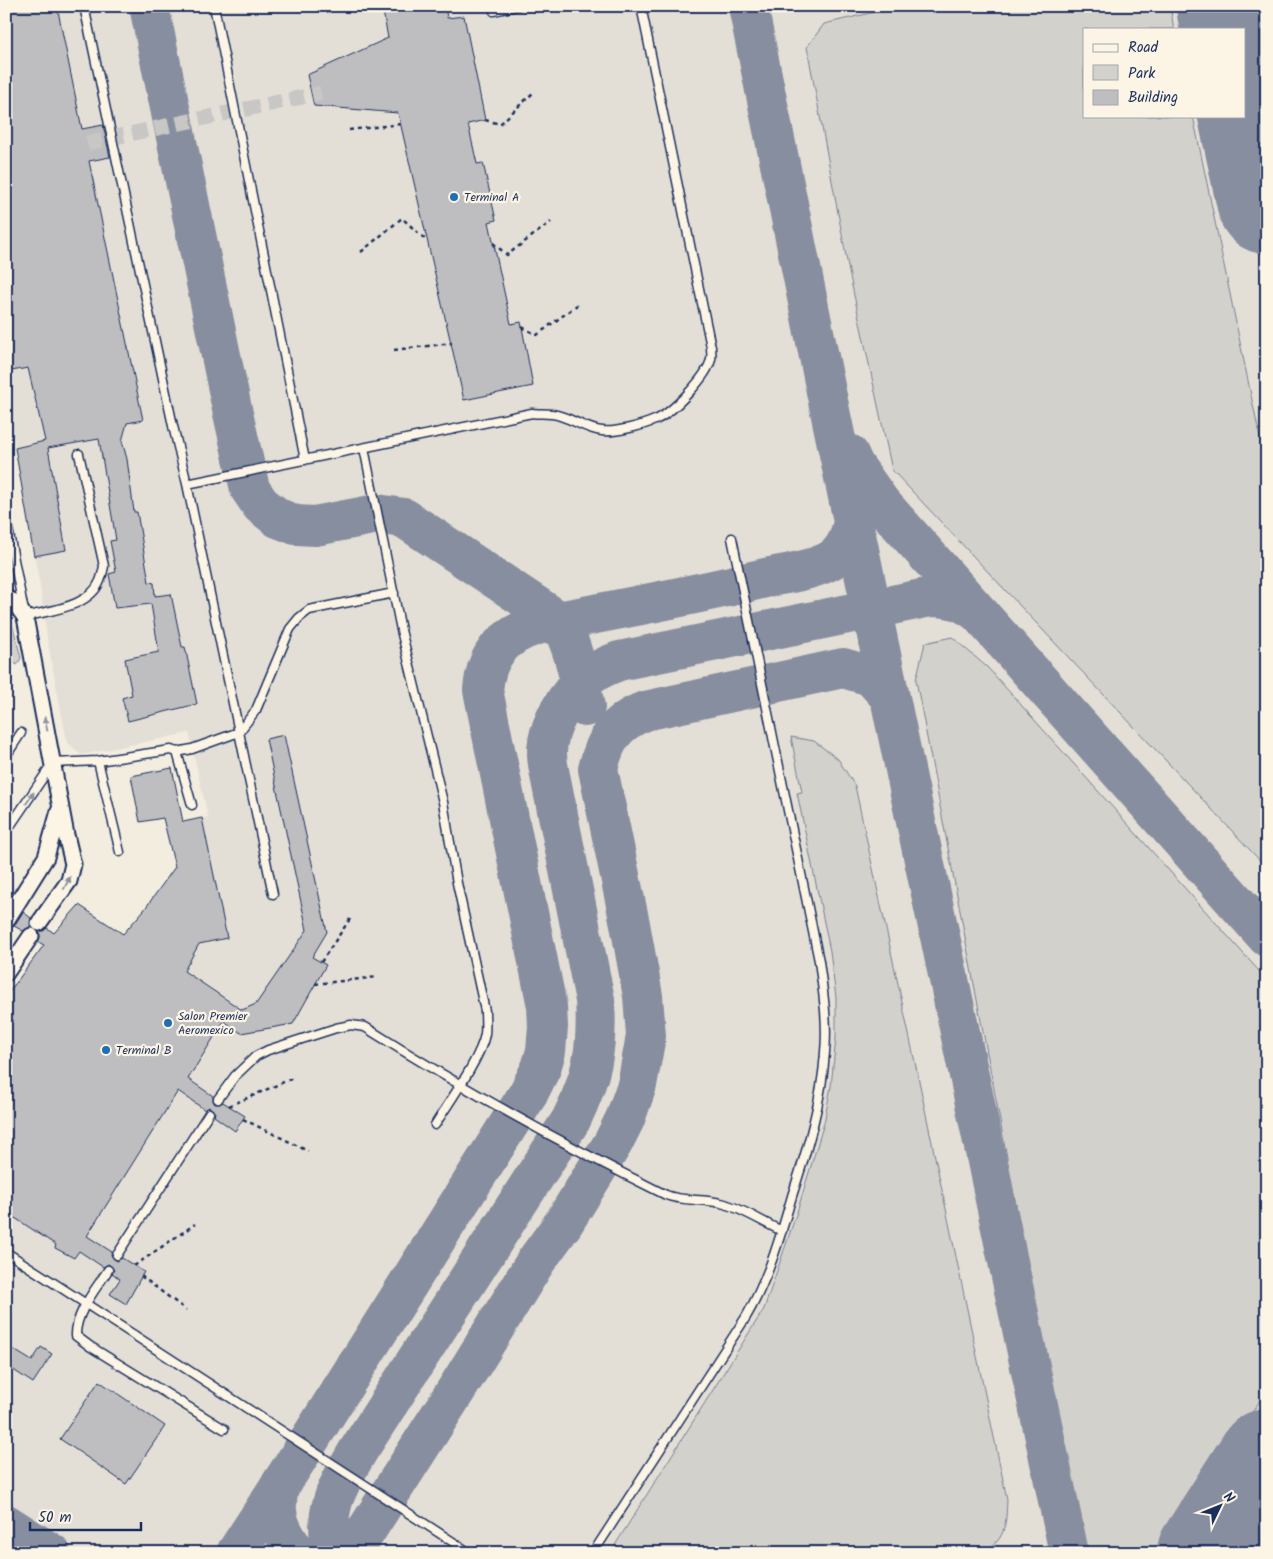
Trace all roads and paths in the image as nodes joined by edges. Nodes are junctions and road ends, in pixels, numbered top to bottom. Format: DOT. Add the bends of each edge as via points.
graph roads {
  1 [pos="84,6"];
  2 [pos="214,6"];
  3 [pos="516,6"];
  4 [pos="641,6"];
  5 [pos="494,11"];
  6 [pos="535,91"];
  7 [pos="485,120"];
  8 [pos="401,124"];
  9 [pos="349,130"];
  10 [pos="551,222"];
  11 [pos="427,241"];
  12 [pos="493,243"];
  13 [pos="361,252"];
  14 [pos="581,302"];
  15 [pos="522,327"];
  16 [pos="452,343"];
  17 [pos="394,350"];
  18 [pos="364,448"];
  19 [pos="80,454"];
  20 [pos="306,460"];
  21 [pos="188,484"];
  22 [pos="6,518"];
  23 [pos="732,538"];
  24 [pos="394,593"];
  25 [pos="6,598"];
  26 [pos="25,617"];
  27 [pos="239,732"];
  28 [pos="21,733"];
  29 [pos="176,752"];
  30 [pos="6,756"];
  31 [pos="98,761"];
  32 [pos="53,763"];
  33 [pos="60,805"];
  34 [pos="192,805"];
  35 [pos="6,832"];
  36 [pos="120,852"];
  37 [pos="272,894"];
  38 [pos="352,916"];
  39 [pos="6,921"];
  40 [pos="39,923"];
  41 [pos="31,936"];
  42 [pos="321,962"];
  43 [pos="6,973"];
  44 [pos="378,977"];
  45 [pos="315,984"];
  46 [pos="293,1078"];
  47 [pos="460,1086"];
  48 [pos="218,1099"];
  49 [pos="229,1106"];
  50 [pos="209,1113"];
  51 [pos="242,1119"];
  52 [pos="435,1125"];
  53 [pos="308,1151"];
  54 [pos="195,1224"];
  55 [pos="782,1231"];
  56 [pos="6,1252"];
  57 [pos="117,1255"];
  58 [pos="134,1266"];
  59 [pos="108,1270"];
  60 [pos="141,1276"];
  61 [pos="87,1303"];
  62 [pos="186,1310"];
  63 [pos="224,1429"];
  64 [pos="470,1553"];
  65 [pos="593,1553"];
  1 -- 21 [label="lane"];
  2 -- 20 [label="lane"];
  3 -- 5 [label="lane"];
  4 -- 18 [label="lane" via="711,347 711,359 706,370 668,412 656,420 616,430 604,432 552,414 532,413"];
  6 -- 7 [label="path" via="500,124"];
  8 -- 9 [label="path"];
  10 -- 12 [label="path" via="506,255"];
  11 -- 13 [label="path" via="402,218"];
  14 -- 15 [label="path" via="537,335"];
  16 -- 17 [label="path"];
  18 -- 20 [label="lane"];
  18 -- 24 [label="lane"];
  19 -- 26 [label="lane" via="104,566 100,582 78,603"];
  20 -- 21 [label="lane"];
  21 -- 27 [label="lane"];
  22 -- 26 [label="lane"];
  23 -- 55 [label="lane" via="819,961 824,1003 825,1052 817,1102"];
  24 -- 27 [label="lane" via="309,610 299,618 290,630 256,710"];
  24 -- 47 [label="lane" via="443,802 485,1011 484,1041"];
  25 -- 26 [label="street" via="14,602"];
  32 -- 26 [label="street, one-way"];
  27 -- 29 [label="lane"];
  27 -- 37 [label="lane"];
  28 -- 30 [label="lane"];
  29 -- 31 [label="lane" via="166,750"];
  29 -- 34 [label="lane"];
  31 -- 32 [label="lane"];
  31 -- 36 [label="lane"];
  32 -- 33 [label="street"];
  35 -- 32 [label="lane, one-way"];
  33 -- 39 [label="street" via="46,857"];
  40 -- 33 [label="street, one-way" via="69,881 73,864"];
  38 -- 42 [label="path"];
  41 -- 43 [label="street"];
  44 -- 45 [label="path"];
  46 -- 49 [label="path"];
  47 -- 48 [label="lane" via="365,1027 351,1025 256,1056 234,1076"];
  47 -- 52 [label="lane"];
  47 -- 55 [label="lane" via="666,1195 728,1204"];
  50 -- 57 [label="lane"];
  51 -- 53 [label="path"];
  54 -- 58 [label="path"];
  55 -- 65 [label="lane" via="760,1293 746,1317"];
  56 -- 61 [label="lane"];
  59 -- 61 [label="lane"];
  60 -- 62 [label="path"];
  61 -- 63 [label="lane" via="76,1326 76,1336"];
  61 -- 64 [label="lane"];
}
